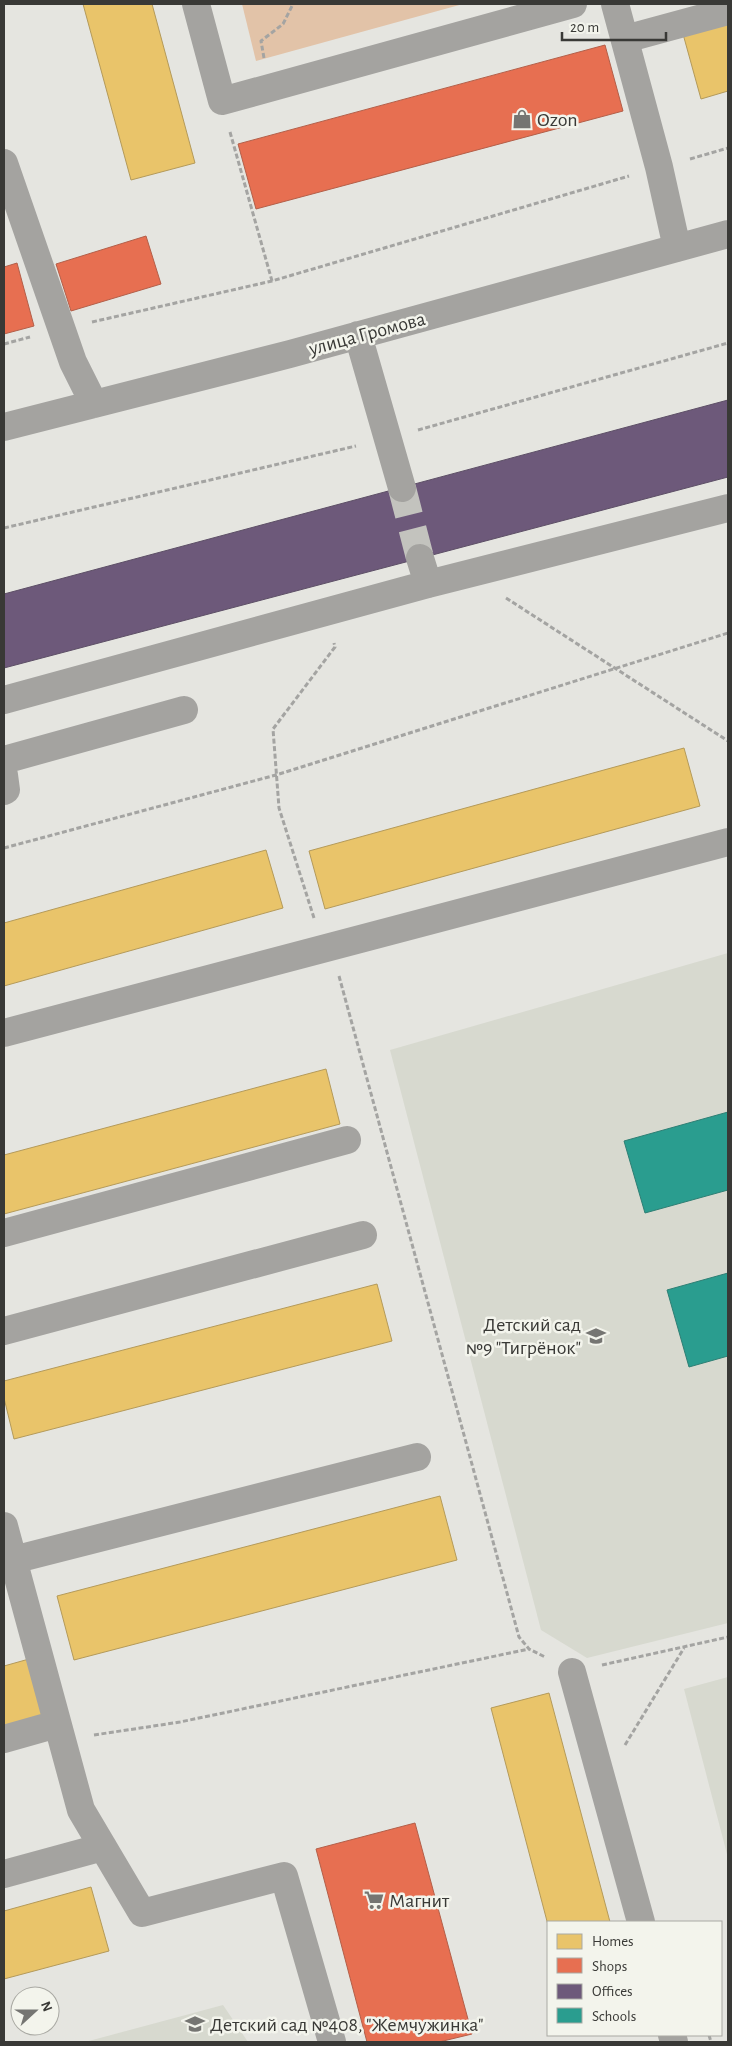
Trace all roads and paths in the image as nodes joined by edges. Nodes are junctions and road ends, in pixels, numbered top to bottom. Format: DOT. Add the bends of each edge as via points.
graph roads {
  1 [pos="196,4"];
  2 [pos="293,4"];
  3 [pos="573,4"];
  4 [pos="616,4"];
  5 [pos="728,11"];
  6 [pos="625,39"];
  7 [pos="269,88"];
  8 [pos="222,100"];
  9 [pos="728,148"];
  10 [pos="4,163"];
  11 [pos="659,168"];
  12 [pos="728,234"];
  13 [pos="677,248"];
  14 [pos="272,281"];
  15 [pos="63,329"];
  16 [pos="358,335"];
  17 [pos="4,344"];
  18 [pos="94,404"];
  19 [pos="4,427"];
  20 [pos="402,488"];
  21 [pos="728,508"];
  22 [pos="468,574"];
  23 [pos="324,612"];
  24 [pos="728,632"];
  25 [pos="614,668"];
  26 [pos="4,700"];
  27 [pos="184,710"];
  28 [pos="728,741"];
  29 [pos="4,760"];
  30 [pos="276,774"];
  31 [pos="4,775"];
  32 [pos="4,791"];
  33 [pos="728,842"];
  34 [pos="4,848"];
  35 [pos="331,947"];
  36 [pos="4,1034"];
  37 [pos="347,1140"];
  38 [pos="4,1233"];
  39 [pos="362,1236"];
  40 [pos="4,1331"];
  41 [pos="417,1457"];
  42 [pos="4,1526"];
  43 [pos="13,1560"];
  44 [pos="728,1637"];
  45 [pos="684,1647"];
  46 [pos="529,1649"];
  47 [pos="572,1672"];
  48 [pos="59,1732"];
  49 [pos="4,1739"];
  50 [pos="622,1750"];
  51 [pos="103,1847"];
  52 [pos="4,1874"];
  53 [pos="641,1921"];
  54 [pos="332,2042"];
  1 -- 8 [label="street"];
  2 -- 7 [label="path" via="283,24 261,41"];
  3 -- 7 [label="street"];
  4 -- 6 [label="street"];
  5 -- 6 [label="street"];
  6 -- 11 [label="street"];
  7 -- 8 [label="street"];
  8 -- 14 [label="path"];
  9 -- 11 [label="path"];
  10 -- 15 [label="street"];
  11 -- 13 [label="street"];
  11 -- 14 [label="path"];
  12 -- 13 [label="street, улица Громова"];
  13 -- 16 [label="street, улица Громова"];
  14 -- 15 [label="path"];
  15 -- 17 [label="path"];
  15 -- 18 [label="street"];
  16 -- 18 [label="street, улица Громова"];
  16 -- 20 [label="street"];
  18 -- 19 [label="street, улица Громова"];
  21 -- 22 [label="street"];
  22 -- 23 [label="street" via="424,571"];
  22 -- 25 [label="path"];
  23 -- 26 [label="street"];
  23 -- 30 [label="path" via="335,647 273,730"];
  24 -- 25 [label="path"];
  25 -- 28 [label="path"];
  25 -- 30 [label="path"];
  27 -- 29 [label="street"];
  30 -- 34 [label="path"];
  30 -- 35 [label="path" via="279,808 311,912"];
  31 -- 32 [label="street"];
  33 -- 35 [label="street"];
  35 -- 36 [label="street"];
  35 -- 46 [label="path" via="519,1637"];
  37 -- 38 [label="street"];
  39 -- 40 [label="street"];
  41 -- 43 [label="street"];
  42 -- 43 [label="street"];
  43 -- 48 [label="street"];
  44 -- 45 [label="path"];
  45 -- 47 [label="path"];
  45 -- 50 [label="path"];
  46 -- 47 [label="path"];
  46 -- 48 [label="path" via="180,1722"];
  47 -- 53 [label="street"];
  48 -- 49 [label="street"];
  48 -- 51 [label="street" via="81,1810"];
  51 -- 52 [label="street"];
  51 -- 54 [label="street" via="142,1913 284,1876"];
}
